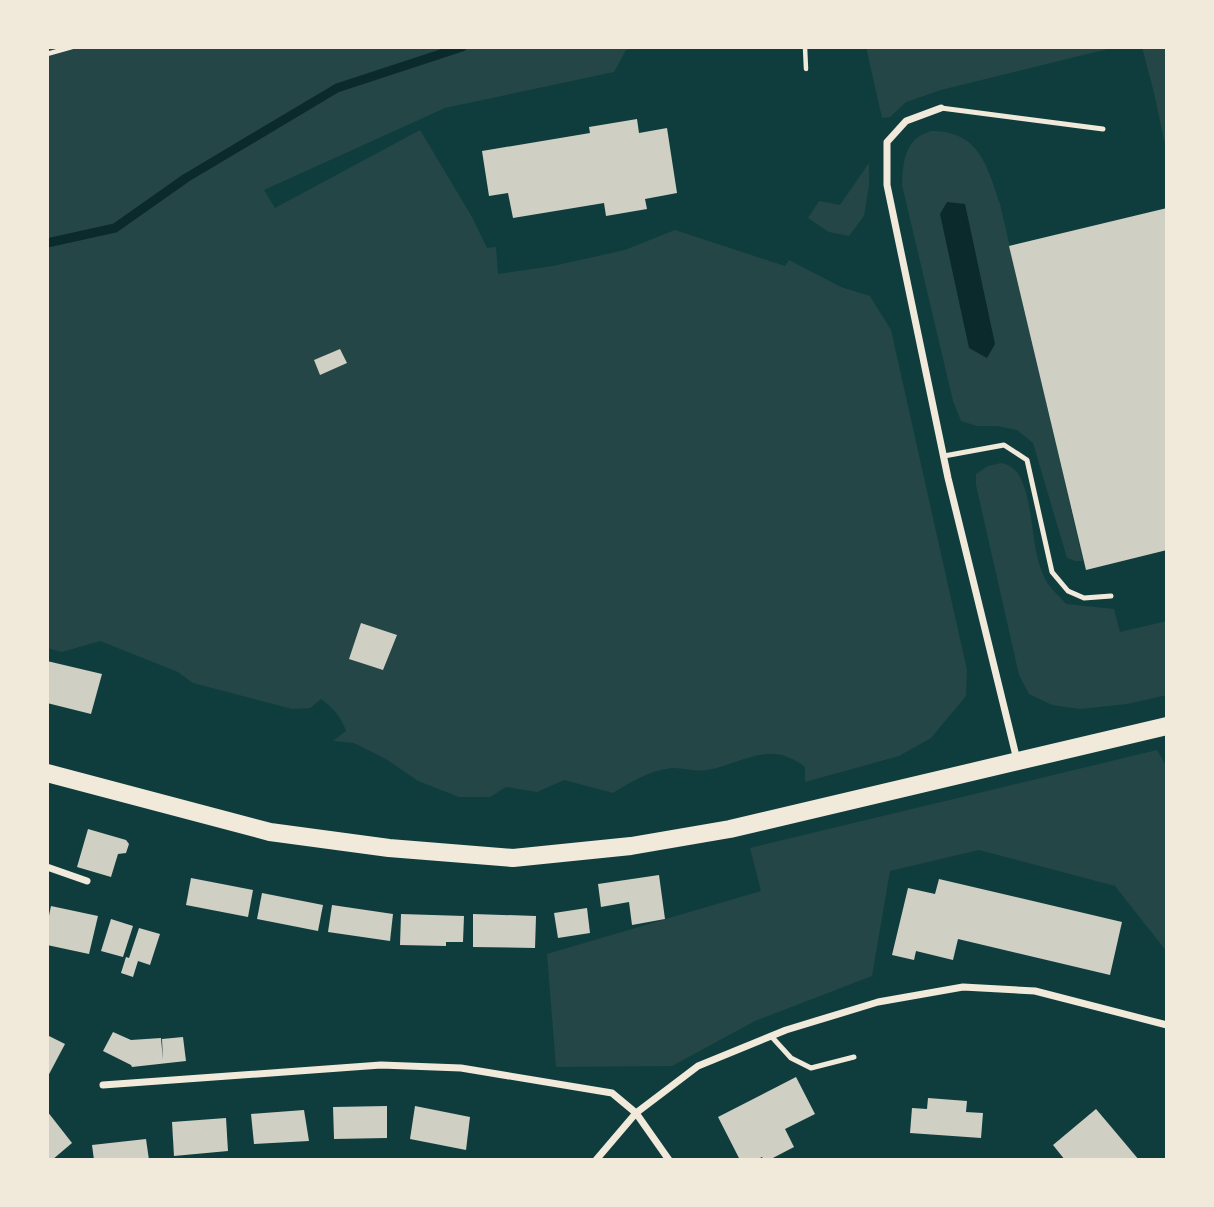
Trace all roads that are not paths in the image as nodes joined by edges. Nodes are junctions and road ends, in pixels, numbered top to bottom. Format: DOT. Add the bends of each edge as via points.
graph roads {
  1 [pos="941,108"];
  2 [pos="1103,129"];
  3 [pos="944,456"];
  4 [pos="1111,596"];
  5 [pos="1167,726"];
  6 [pos="1017,761"];
  7 [pos="47,773"];
  8 [pos="47,867"];
  9 [pos="87,881"];
  10 [pos="1167,1025"];
  11 [pos="771,1037"];
  12 [pos="854,1057"];
  13 [pos="103,1085"];
  14 [pos="636,1113"];
  15 [pos="596,1160"];
  16 [pos="668,1160"];
  1 -- 2 [label="lane"];
  1 -- 3 [label="street" via="906,121 887,142 887,185"];
  3 -- 4 [label="lane" via="1004,445 1027,460 1052,572 1068,591 1084,598"];
  3 -- 6 [label="street"];
  5 -- 6 [label="main road"];
  6 -- 7 [label="main road" via="730,829 631,846 513,858 270,832"];
  8 -- 9 [label="street"];
  10 -- 11 [label="street" via="1035,991 963,987 878,1002"];
  11 -- 12 [label="lane" via="791,1058 811,1068"];
  11 -- 14 [label="street" via="698,1066"];
  13 -- 14 [label="street" via="381,1065 461,1068 612,1093"];
  14 -- 15 [label="street"];
  14 -- 16 [label="street"];
}
